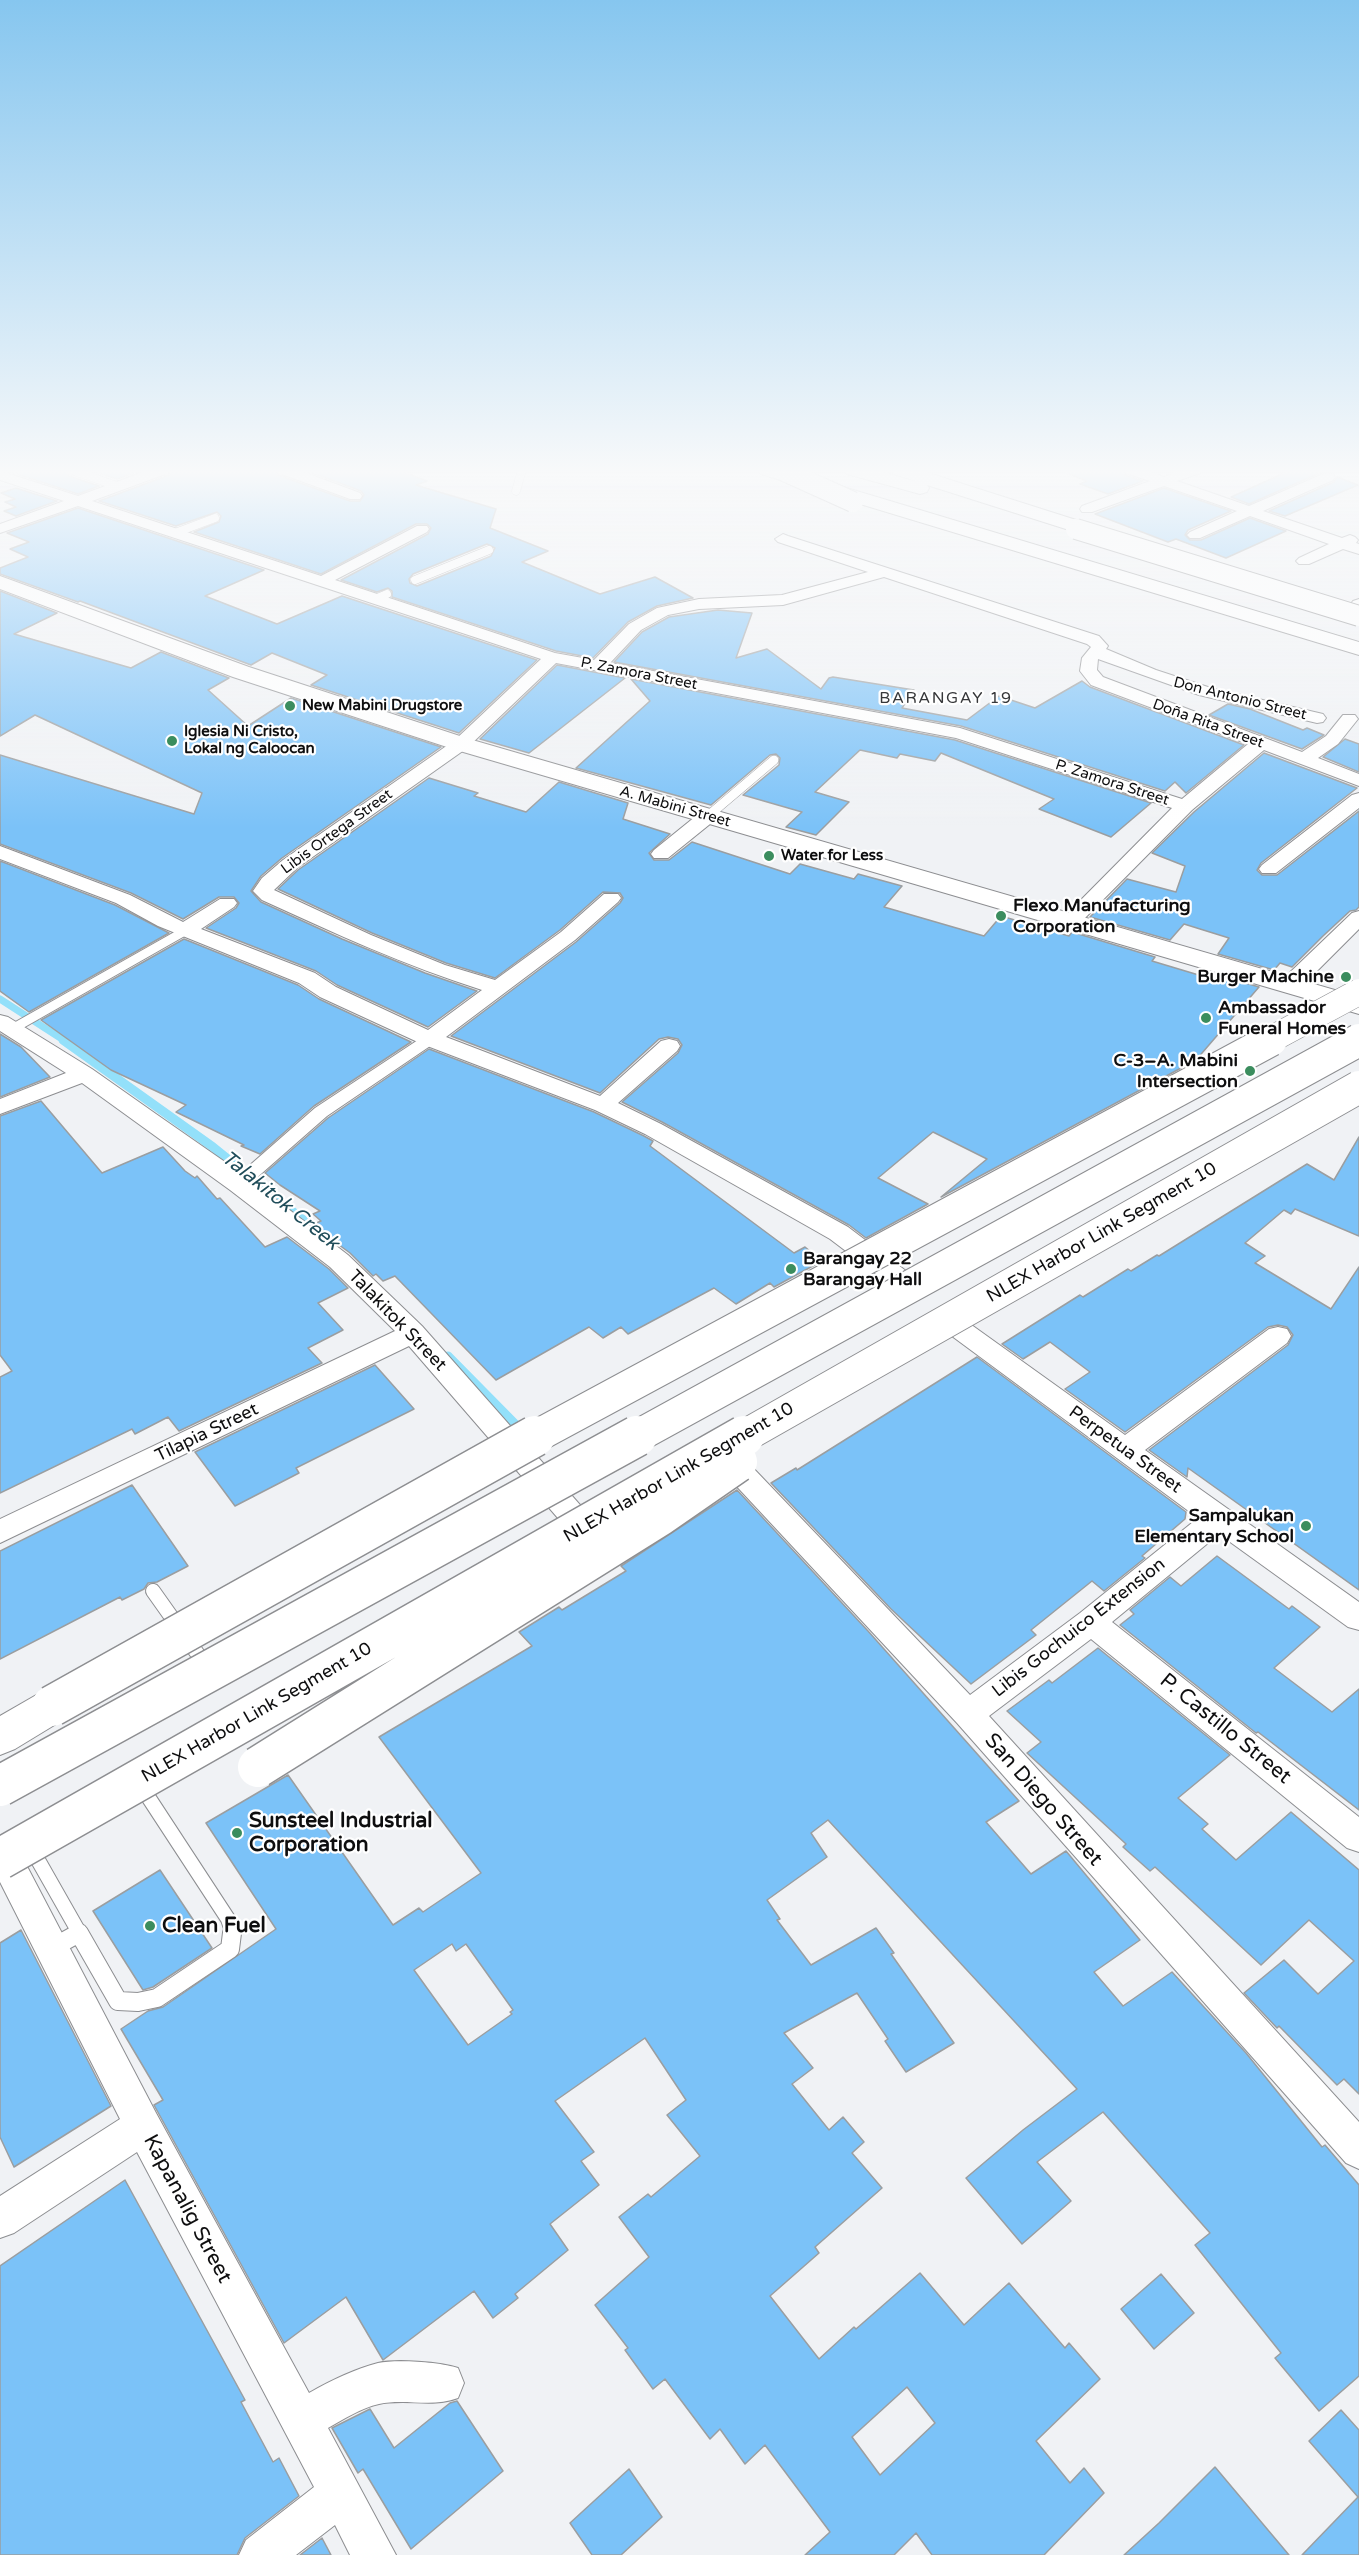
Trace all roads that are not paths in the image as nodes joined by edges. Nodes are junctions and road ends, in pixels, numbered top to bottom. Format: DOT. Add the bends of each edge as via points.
graph roads {
  1 [pos="18,589"];
  2 [pos="354,589"];
  3 [pos="822,589"];
  4 [pos="933,589"];
  5 [pos="1127,589"];
  6 [pos="1161,589"];
  7 [pos="1192,589"];
  8 [pos="1237,589"];
  9 [pos="1284,589"];
  10 [pos="1289,589"];
  11 [pos="1359,611"];
  12 [pos="1359,626"];
  13 [pos="1359,640"];
  14 [pos="1098,649"];
  15 [pos="1359,649"];
  16 [pos="552,657"];
  17 [pos="1359,663"];
  18 [pos="598,666"];
  19 [pos="1317,718"];
  20 [pos="1349,719"];
  21 [pos="461,744"];
  22 [pos="1260,744"];
  23 [pos="1304,759"];
  24 [pos="774,760"];
  25 [pos="1359,780"];
  26 [pos="1359,799"];
  27 [pos="1185,806"];
  28 [pos="708,816"];
  29 [pos="0,852"];
  30 [pos="661,854"];
  31 [pos="1269,869"];
  32 [pos="611,898"];
  33 [pos="227,903"];
  34 [pos="1359,917"];
  35 [pos="1071,921"];
  36 [pos="185,930"];
  37 [pos="1290,985"];
  38 [pos="498,988"];
  39 [pos="1359,992"];
  40 [pos="1359,1006"];
  41 [pos="10,1025"];
  42 [pos="430,1040"];
  43 [pos="1359,1040"];
  44 [pos="669,1046"];
  45 [pos="84,1074"];
  46 [pos="1359,1087"];
  47 [pos="603,1105"];
  48 [pos="0,1107"];
  49 [pos="239,1184"];
  50 [pos="901,1280"];
  51 [pos="938,1327"];
  52 [pos="413,1333"];
  53 [pos="1278,1336"];
  54 [pos="1125,1450"];
  55 [pos="723,1454"];
  56 [pos="1218,1518"];
  57 [pos="586,1531"];
  58 [pos="0,1532"];
  59 [pos="153,1591"];
  60 [pos="1359,1618"];
  61 [pos="1091,1622"];
  62 [pos="204,1663"];
  63 [pos="968,1714"];
  64 [pos="0,1737"];
  65 [pos="258,1767"];
  66 [pos="139,1783"];
  67 [pos="0,1786"];
  68 [pos="1359,1837"];
  69 [pos="12,1854"];
  70 [pos="65,1940"];
  71 [pos="143,2126"];
  72 [pos="1359,2150"];
  73 [pos="0,2219"];
  74 [pos="443,2383"];
  75 [pos="301,2421"];
  76 [pos="340,2494"];
  77 [pos="261,2555"];
  78 [pos="374,2555"];
  1 -- 21 [label="main road, A. Mabini Street" via="241,672"];
  2 -- 16 [label="street, P. Zamora Street"];
  3 -- 18 [label="street" via="783,600 699,604 663,611 635,627"];
  4 -- 14 [label="street, Don Antonio Street" via="1093,640"];
  5 -- 17 [label="main road, bridge"];
  6 -- 15 [label="main road"];
  7 -- 13 [label="main road"];
  8 -- 12 [label="main road"];
  9 -- 11 [label="main road, bridge"];
  10 -- 11 [label="main road"];
  14 -- 19 [label="street, Don Antonio Street" via="1162,679 1215,696"];
  14 -- 22 [label="street, Doña Rita Street" via="1090,658 1088,671 1097,681"];
  16 -- 18 [label="street, P. Zamora Street"];
  16 -- 21 [label="street, Libis Ortega Street"];
  18 -- 27 [label="street, P. Zamora Street" via="960,733"];
  20 -- 23 [label="street" via="1332,740"];
  21 -- 28 [label="main road, A. Mabini Street"];
  21 -- 38 [label="street, Libis Ortega Street" via="290,864 263,891 364,939"];
  22 -- 23 [label="street, Doña Rita Street"];
  22 -- 27 [label="street"];
  23 -- 25 [label="street, Doña Rita Street"];
  24 -- 28 [label="lane"];
  26 -- 31 [label="street"];
  27 -- 35 [label="street"];
  28 -- 30 [label="street"];
  28 -- 35 [label="main road, A. Mabini Street"];
  29 -- 36 [label="street" via="123,898"];
  32 -- 38 [label="street"];
  33 -- 36 [label="street"];
  34 -- 37 [label="street"];
  35 -- 37 [label="main road, A. Mabini Street"];
  36 -- 41 [label="street" via="40,1013"];
  36 -- 42 [label="street" via="307,978 328,992"];
  37 -- 40 [label="main road, A. Mabini Street"];
  38 -- 42 [label="street"];
  39 -- 64 [label="main road, bridge" via="460,1477"];
  41 -- 45 [label="street, Talakitok Street"];
  42 -- 47 [label="street"];
  42 -- 49 [label="street" via="321,1112"];
  43 -- 67 [label="main road, bridge"];
  44 -- 47 [label="street"];
  45 -- 48 [label="street"];
  45 -- 49 [label="street, Talakitok Street"];
  46 -- 51 [label="main road, NLEX Harbor Link Segment 10, bridge"];
  47 -- 50 [label="street" via="839,1233"];
  49 -- 52 [label="street, Talakitok Street" via="339,1261"];
  51 -- 54 [label="street, Perpetua Street"];
  51 -- 65 [label="main road, bridge" via="659,1516"];
  51 -- 69 [label="main road, NLEX Harbor Link Segment 10, bridge"];
  52 -- 57 [label="street, Talakitok Street"];
  52 -- 58 [label="street, Tilapia Street"];
  53 -- 54 [label="street"];
  54 -- 56 [label="street, Perpetua Street"];
  55 -- 63 [label="street, San Diego Street"];
  56 -- 60 [label="street, Perpetua Street"];
  56 -- 61 [label="street, Libis Gochuico Extension"];
  59 -- 62 [label="lane"];
  61 -- 63 [label="street, Libis Gochuico Extension"];
  61 -- 68 [label="street, P. Castillo Street"];
  63 -- 72 [label="street, San Diego Street"];
  66 -- 70 [label="lane" via="228,1919 233,1935 230,1948 157,1998 138,2002 118,2001"];
  69 -- 70 [label="street, Kapanalig Street"];
  70 -- 71 [label="street, Kapanalig Street"];
  71 -- 73 [label="street"];
  71 -- 75 [label="street, Kapanalig Street"];
  74 -- 75 [label="street" via="380,2384 338,2399"];
  75 -- 76 [label="street, Kapanalig Street"];
  76 -- 77 [label="street"];
  76 -- 78 [label="street, Kapanalig Street"];
}
